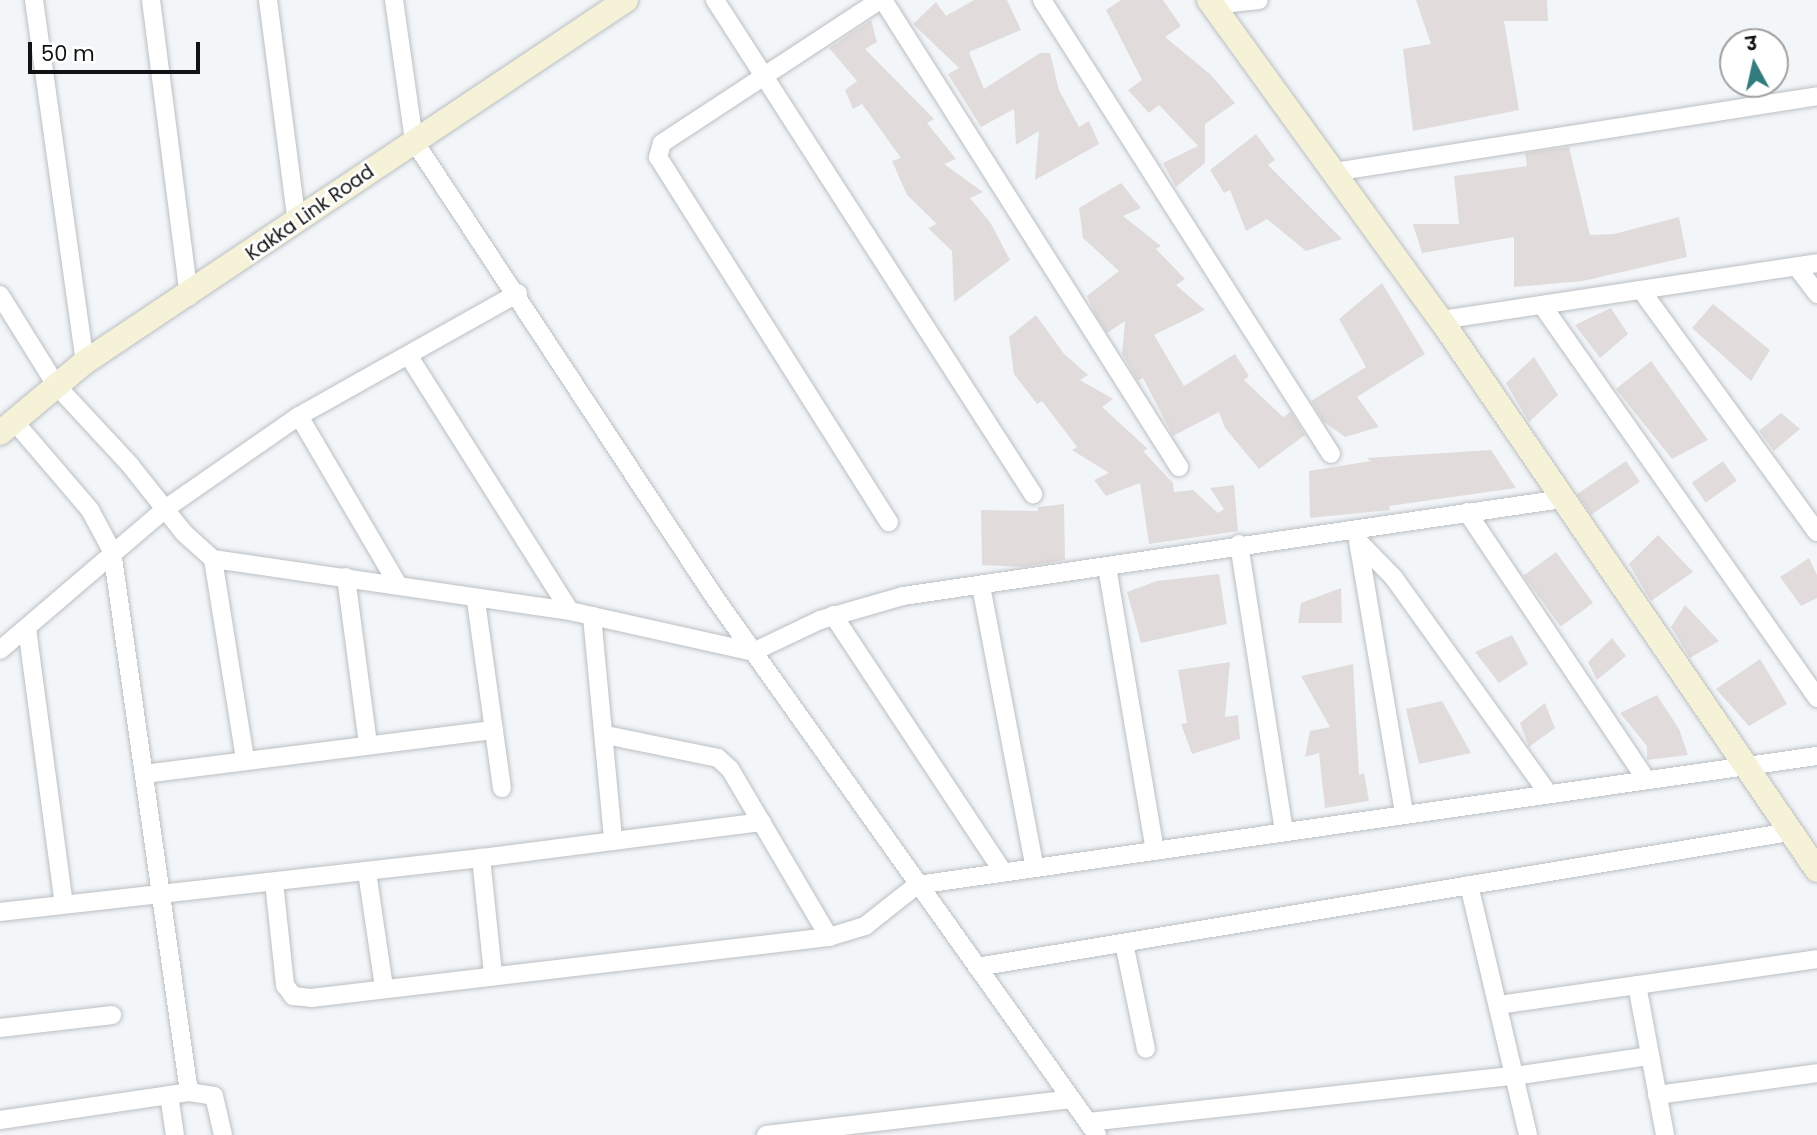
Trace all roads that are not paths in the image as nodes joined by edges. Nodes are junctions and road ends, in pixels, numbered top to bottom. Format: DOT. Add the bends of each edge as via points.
graph roads {
  1 [pos="34,0"];
  2 [pos="151,0"];
  3 [pos="268,0"];
  4 [pos="394,0"];
  5 [pos="715,0"];
  6 [pos="882,0"];
  7 [pos="1042,0"];
  8 [pos="1259,0"];
  9 [pos="619,2"];
  10 [pos="1211,2"];
  11 [pos="764,76"];
  12 [pos="1817,96"];
  13 [pos="414,141"];
  14 [pos="1334,172"];
  15 [pos="297,222"];
  16 [pos="1817,264"];
  17 [pos="1797,267"];
  18 [pos="1641,290"];
  19 [pos="518,293"];
  20 [pos="1817,294"];
  21 [pos="0,295"];
  22 [pos="189,297"];
  23 [pos="1542,305"];
  24 [pos="1441,320"];
  25 [pos="410,358"];
  26 [pos="85,362"];
  27 [pos="56,385"];
  28 [pos="299,416"];
  29 [pos="7,427"];
  30 [pos="1331,454"];
  31 [pos="1179,467"];
  32 [pos="1033,494"];
  33 [pos="1562,499"];
  34 [pos="165,509"];
  35 [pos="1467,512"];
  36 [pos="889,522"];
  37 [pos="1817,532"];
  38 [pos="1357,535"];
  39 [pos="1240,544"];
  40 [pos="112,551"];
  41 [pos="213,559"];
  42 [pos="1107,567"];
  43 [pos="346,577"];
  44 [pos="398,585"];
  45 [pos="981,586"];
  46 [pos="476,601"];
  47 [pos="570,611"];
  48 [pos="833,615"];
  49 [pos="592,616"];
  50 [pos="27,628"];
  51 [pos="0,650"];
  52 [pos="753,652"];
  53 [pos="1817,698"];
  54 [pos="494,730"];
  55 [pos="606,735"];
  56 [pos="368,743"];
  57 [pos="1817,756"];
  58 [pos="245,759"];
  59 [pos="1744,765"];
  60 [pos="144,774"];
  61 [pos="1646,779"];
  62 [pos="502,788"];
  63 [pos="1548,793"];
  64 [pos="1404,814"];
  65 [pos="762,822"];
  66 [pos="1283,832"];
  67 [pos="1790,832"];
  68 [pos="613,838"];
  69 [pos="1155,851"];
  70 [pos="481,858"];
  71 [pos="1035,868"];
  72 [pos="1817,870"];
  73 [pos="367,872"];
  74 [pos="1003,872"];
  75 [pos="274,882"];
  76 [pos="917,885"];
  77 [pos="1469,885"];
  78 [pos="163,896"];
  79 [pos="64,904"];
  80 [pos="0,912"];
  81 [pos="829,937"];
  82 [pos="1124,943"];
  83 [pos="1817,959"];
  84 [pos="977,967"];
  85 [pos="492,974"];
  86 [pos="1637,985"];
  87 [pos="384,987"];
  88 [pos="1497,1005"];
  89 [pos="112,1015"];
  90 [pos="0,1028"];
  91 [pos="1146,1049"];
  92 [pos="1650,1056"];
  93 [pos="1817,1073"];
  94 [pos="1514,1076"];
  95 [pos="189,1092"];
  96 [pos="169,1095"];
  97 [pos="1657,1095"];
  98 [pos="1071,1098"];
  99 [pos="0,1120"];
  100 [pos="1093,1129"];
  101 [pos="175,1135"];
  102 [pos="223,1135"];
  103 [pos="766,1135"];
  104 [pos="1528,1135"];
  105 [pos="1665,1135"];
  1 -- 26 [label="street"];
  2 -- 22 [label="street"];
  3 -- 15 [label="street"];
  4 -- 13 [label="street"];
  5 -- 11 [label="street"];
  6 -- 11 [label="street"];
  6 -- 31 [label="street"];
  7 -- 30 [label="street"];
  8 -- 10 [label="street"];
  9 -- 13 [label="street, Kakka Link Road"];
  10 -- 14 [label="street"];
  11 -- 32 [label="street"];
  11 -- 36 [label="street" via="662,143 659,163"];
  12 -- 14 [label="street"];
  13 -- 15 [label="street, Kakka Link Road"];
  13 -- 19 [label="street"];
  14 -- 24 [label="street"];
  15 -- 22 [label="street, Kakka Link Road"];
  16 -- 17 [label="street"];
  17 -- 18 [label="street"];
  17 -- 20 [label="street"];
  18 -- 23 [label="street"];
  18 -- 37 [label="street"];
  19 -- 25 [label="street"];
  19 -- 52 [label="street"];
  21 -- 27 [label="street"];
  22 -- 26 [label="street, Kakka Link Road"];
  23 -- 24 [label="street"];
  23 -- 53 [label="street"];
  24 -- 33 [label="street"];
  25 -- 28 [label="street"];
  25 -- 47 [label="street"];
  26 -- 27 [label="street, Kakka Link Road"];
  27 -- 29 [label="street, Kakka Link Road"];
  27 -- 34 [label="street"];
  28 -- 34 [label="street"];
  28 -- 44 [label="street"];
  29 -- 40 [label="street" via="90,510"];
  33 -- 35 [label="street"];
  33 -- 59 [label="street"];
  34 -- 40 [label="street"];
  34 -- 41 [label="street"];
  35 -- 38 [label="street"];
  35 -- 61 [label="street"];
  38 -- 39 [label="street"];
  38 -- 63 [label="street" via="1394,578"];
  38 -- 64 [label="street"];
  39 -- 42 [label="street"];
  39 -- 66 [label="street"];
  40 -- 50 [label="street"];
  40 -- 60 [label="street"];
  41 -- 43 [label="street"];
  41 -- 58 [label="street"];
  42 -- 45 [label="street"];
  42 -- 69 [label="street"];
  43 -- 44 [label="street"];
  43 -- 56 [label="street"];
  44 -- 46 [label="street"];
  45 -- 48 [label="street" via="863,604"];
  45 -- 71 [label="street"];
  46 -- 47 [label="street"];
  46 -- 54 [label="street"];
  47 -- 49 [label="street"];
  48 -- 52 [label="street"];
  48 -- 74 [label="street"];
  49 -- 52 [label="street"];
  49 -- 55 [label="street"];
  50 -- 51 [label="street"];
  50 -- 79 [label="street"];
  52 -- 76 [label="street"];
  54 -- 56 [label="street"];
  54 -- 62 [label="street"];
  55 -- 65 [label="street" via="718,758 730,769"];
  55 -- 68 [label="street"];
  56 -- 58 [label="street"];
  57 -- 59 [label="street"];
  58 -- 60 [label="street"];
  59 -- 61 [label="street"];
  59 -- 67 [label="street"];
  60 -- 78 [label="street"];
  61 -- 63 [label="street"];
  63 -- 64 [label="street"];
  64 -- 66 [label="street"];
  65 -- 68 [label="street"];
  65 -- 81 [label="street"];
  66 -- 69 [label="street"];
  67 -- 72 [label="street"];
  67 -- 77 [label="street"];
  68 -- 70 [label="street"];
  69 -- 71 [label="street"];
  70 -- 73 [label="street"];
  70 -- 85 [label="street"];
  71 -- 74 [label="street"];
  73 -- 75 [label="street"];
  73 -- 87 [label="street"];
  74 -- 76 [label="street"];
  75 -- 78 [label="street"];
  75 -- 87 [label="street" via="285,985 293,996 311,998"];
  76 -- 81 [label="street" via="865,926"];
  76 -- 84 [label="street"];
  77 -- 82 [label="street"];
  77 -- 88 [label="street"];
  78 -- 79 [label="street"];
  78 -- 95 [label="street"];
  79 -- 80 [label="street"];
  81 -- 85 [label="street"];
  82 -- 84 [label="street"];
  82 -- 91 [label="street"];
  83 -- 86 [label="street"];
  84 -- 98 [label="street"];
  85 -- 87 [label="street"];
  86 -- 88 [label="street"];
  86 -- 92 [label="street"];
  88 -- 94 [label="street"];
  89 -- 90 [label="street"];
  92 -- 94 [label="street"];
  92 -- 97 [label="street"];
  93 -- 97 [label="street"];
  94 -- 100 [label="street"];
  94 -- 104 [label="street"];
  95 -- 96 [label="street"];
  95 -- 102 [label="street" via="214,1096"];
  96 -- 99 [label="street"];
  96 -- 101 [label="street"];
  97 -- 105 [label="street"];
  98 -- 100 [label="street"];
  98 -- 103 [label="street"];
}
